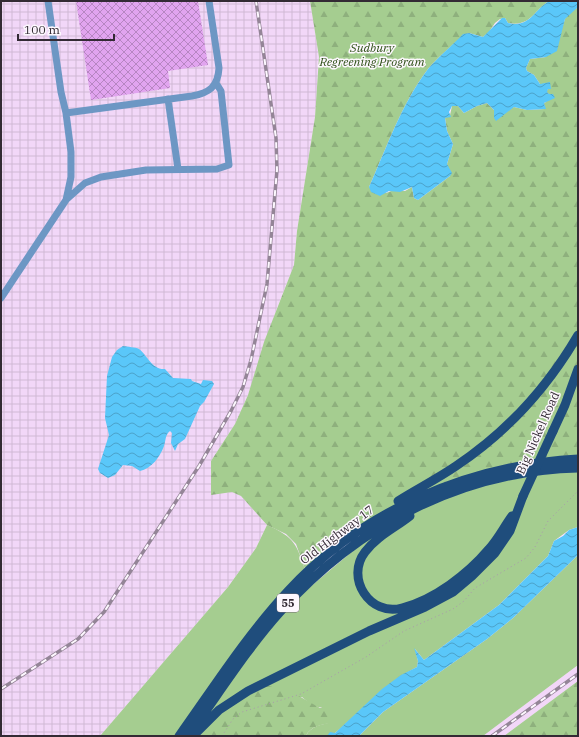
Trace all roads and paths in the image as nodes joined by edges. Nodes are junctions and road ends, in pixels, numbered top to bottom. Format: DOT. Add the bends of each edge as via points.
graph roads {
  1 [pos="48,1"];
  2 [pos="209,1"];
  3 [pos="216,83"];
  4 [pos="168,99"];
  5 [pos="66,113"];
  6 [pos="178,169"];
  7 [pos="66,200"];
  8 [pos="1,298"];
  9 [pos="578,335"];
  10 [pos="578,369"];
  11 [pos="578,459"];
  12 [pos="578,468"];
  13 [pos="578,492"];
  14 [pos="422,505"];
  15 [pos="518,506"];
  16 [pos="384,515"];
  17 [pos="179,736"];
  18 [pos="188,736"];
  19 [pos="193,736"];
  20 [pos="222,736"];
  1 -- 5 [label="street" via="60,92"];
  2 -- 3 [label="street" via="219,68"];
  3 -- 4 [label="street" via="204,94"];
  3 -- 6 [label="street" via="221,91 229,165 217,169"];
  4 -- 5 [label="street"];
  4 -- 6 [label="street"];
  5 -- 7 [label="street" via="71,166"];
  6 -- 7 [label="street" via="101,176 85,183"];
  7 -- 8 [label="street"];
  9 -- 16 [label="main road" via="551,378 514,419 474,454 392,504"];
  10 -- 15 [label="main road, Big Nickel Road, bridge" via="565,405"];
  11 -- 16 [label="main road, Old Highway 17 / 55" via="539,462 458,480"];
  12 -- 14 [label="main road, Old Highway 17 / 55" via="523,473 490,480 437,497"];
  13 -- 20 [label="path" via="548,521 535,548 526,558 475,588 453,610 404,631 366,657 301,694 242,712 233,719"];
  14 -- 15 [label="main road" via="409,518 376,540 361,558 358,571 361,590 379,607 394,610 411,605 451,583 490,549"];
  14 -- 18 [label="main road, Old Highway 17 / 55" via="363,538 310,581 266,630"];
  15 -- 19 [label="main road" via="510,531 495,553 453,592 248,691 219,710"];
  16 -- 17 [label="main road, Old Highway 17 / 55" via="334,550 288,590 247,640"];
}
